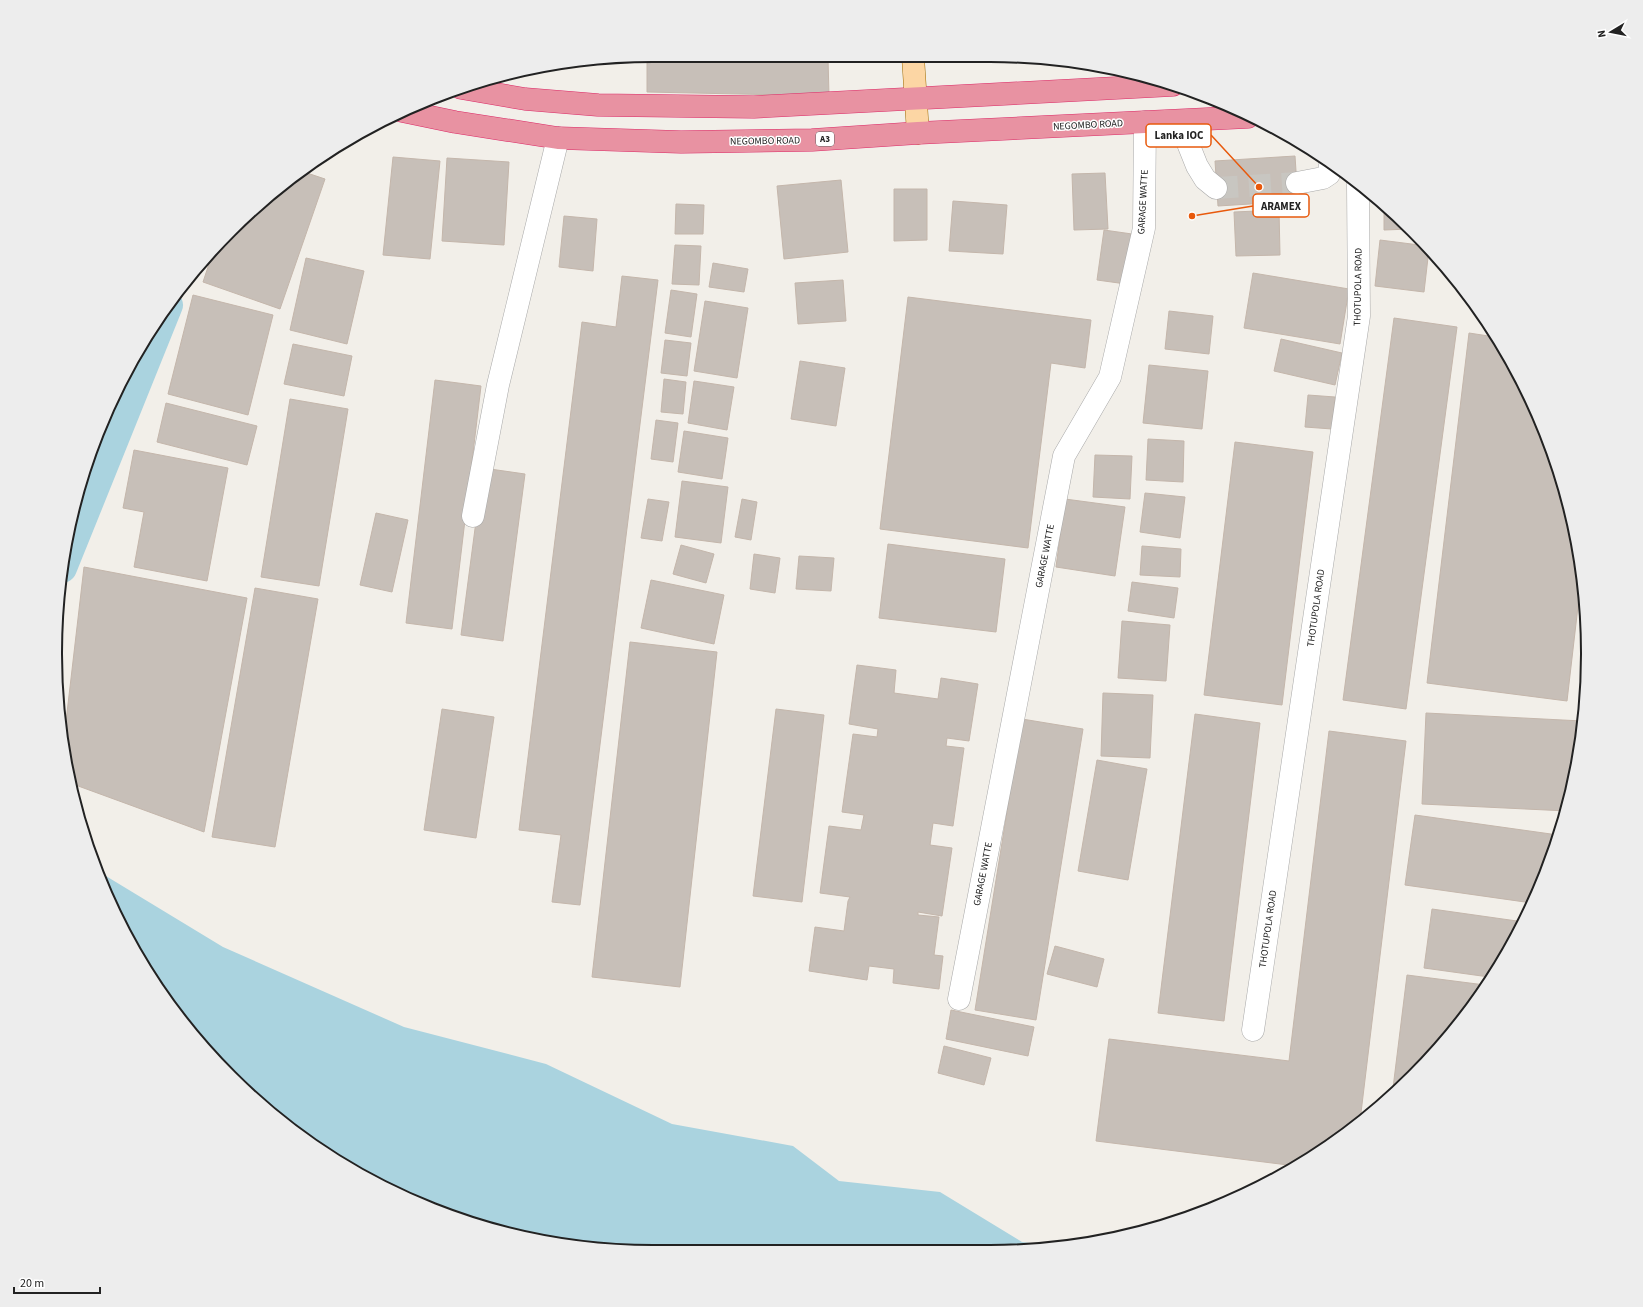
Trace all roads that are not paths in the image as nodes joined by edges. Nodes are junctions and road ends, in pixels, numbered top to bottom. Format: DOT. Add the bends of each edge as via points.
graph roads {
  1 [pos="913,62"];
  2 [pos="1153,85"];
  3 [pos="473,90"];
  4 [pos="915,98"];
  5 [pos="412,114"];
  6 [pos="1239,118"];
  7 [pos="1179,121"];
  8 [pos="1145,122"];
  9 [pos="918,133"];
  10 [pos="558,138"];
  11 [pos="1329,170"];
  12 [pos="1297,183"];
  13 [pos="1216,188"];
  14 [pos="1358,191"];
  15 [pos="473,516"];
  16 [pos="959,999"];
  17 [pos="1253,1030"];
  1 -- 4 [label="main road"];
  2 -- 4 [label="highway"];
  3 -- 4 [label="highway" via="525,99 598,105 754,107"];
  4 -- 9 [label="main road"];
  5 -- 10 [label="highway, NEGOMBO ROAD / A3"];
  6 -- 7 [label="highway, NEGOMBO ROAD / A3"];
  7 -- 8 [label="highway, NEGOMBO ROAD / A3"];
  7 -- 13 [label="street" via="1197,166 1205,179"];
  8 -- 9 [label="highway, NEGOMBO ROAD / A3"];
  8 -- 16 [label="street, GARAGE WATTE" via="1144,228 1110,377 1064,456"];
  9 -- 10 [label="highway, NEGOMBO ROAD / A3" via="812,140 689,142"];
  10 -- 15 [label="street" via="498,385"];
  11 -- 12 [label="street" via="1329,174 1322,178"];
  14 -- 17 [label="street, THOTUPOLA ROAD" via="1359,316"];
}
